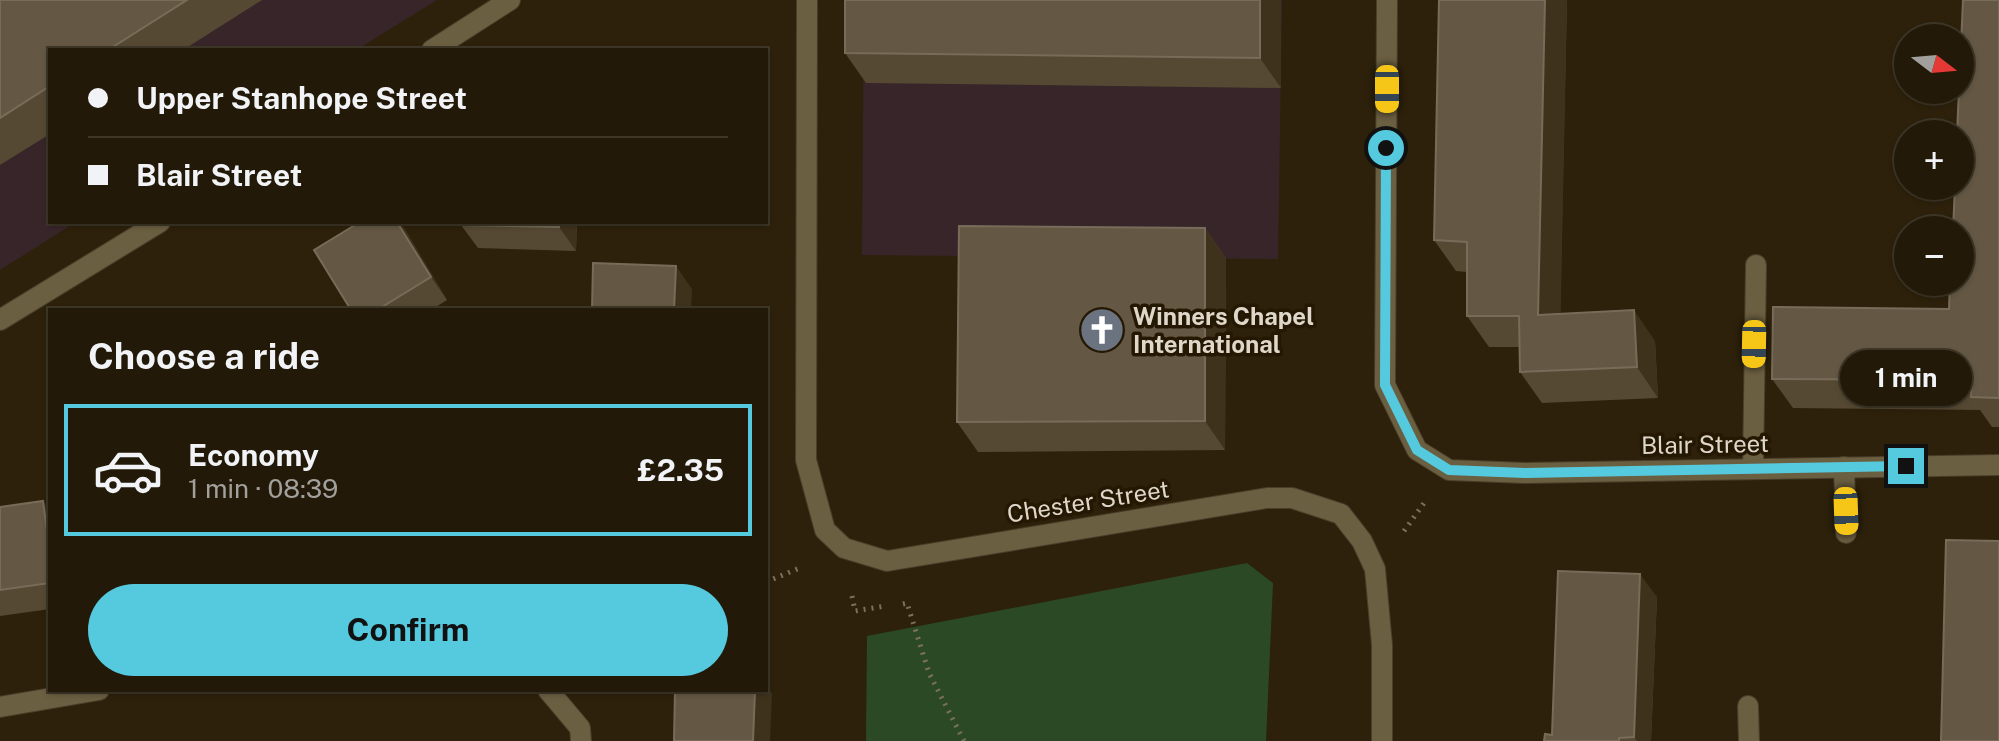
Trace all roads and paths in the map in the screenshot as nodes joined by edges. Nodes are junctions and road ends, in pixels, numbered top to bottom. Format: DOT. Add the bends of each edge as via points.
graph roads {
  1 [pos="510,0"];
  2 [pos="807,0"];
  3 [pos="1387,0"];
  4 [pos="435,48"];
  5 [pos="157,224"];
  6 [pos="1756,265"];
  7 [pos="0,320"];
  8 [pos="1999,465"];
  9 [pos="1844,467"];
  10 [pos="1753,469"];
  11 [pos="1449,470"];
  12 [pos="1846,533"];
  13 [pos="1375,569"];
  14 [pos="855,611"];
  15 [pos="87,692"];
  16 [pos="550,692"];
  17 [pos="1748,706"];
  18 [pos="0,707"];
  19 [pos="581,741"];
  20 [pos="964,741"];
  21 [pos="1382,741"];
  22 [pos="1749,741"];
  1 -- 4 [label="street"];
  2 -- 13 [label="street, Chester Street" via="806,460 825,530 844,548 887,561 1292,498 1341,514"];
  3 -- 11 [label="street, Blair Street" via="1385,385 1417,450"];
  5 -- 7 [label="street"];
  6 -- 10 [label="street"];
  8 -- 9 [label="street, Blair Street"];
  9 -- 10 [label="street, Blair Street"];
  9 -- 12 [label="street"];
  10 -- 11 [label="street, Blair Street"];
  11 -- 13 [label="path"];
  13 -- 21 [label="street"];
  14 -- 20 [label="path" via="907,603 929,673"];
  15 -- 18 [label="street"];
  16 -- 19 [label="street" via="580,728"];
  17 -- 22 [label="street"];
}
